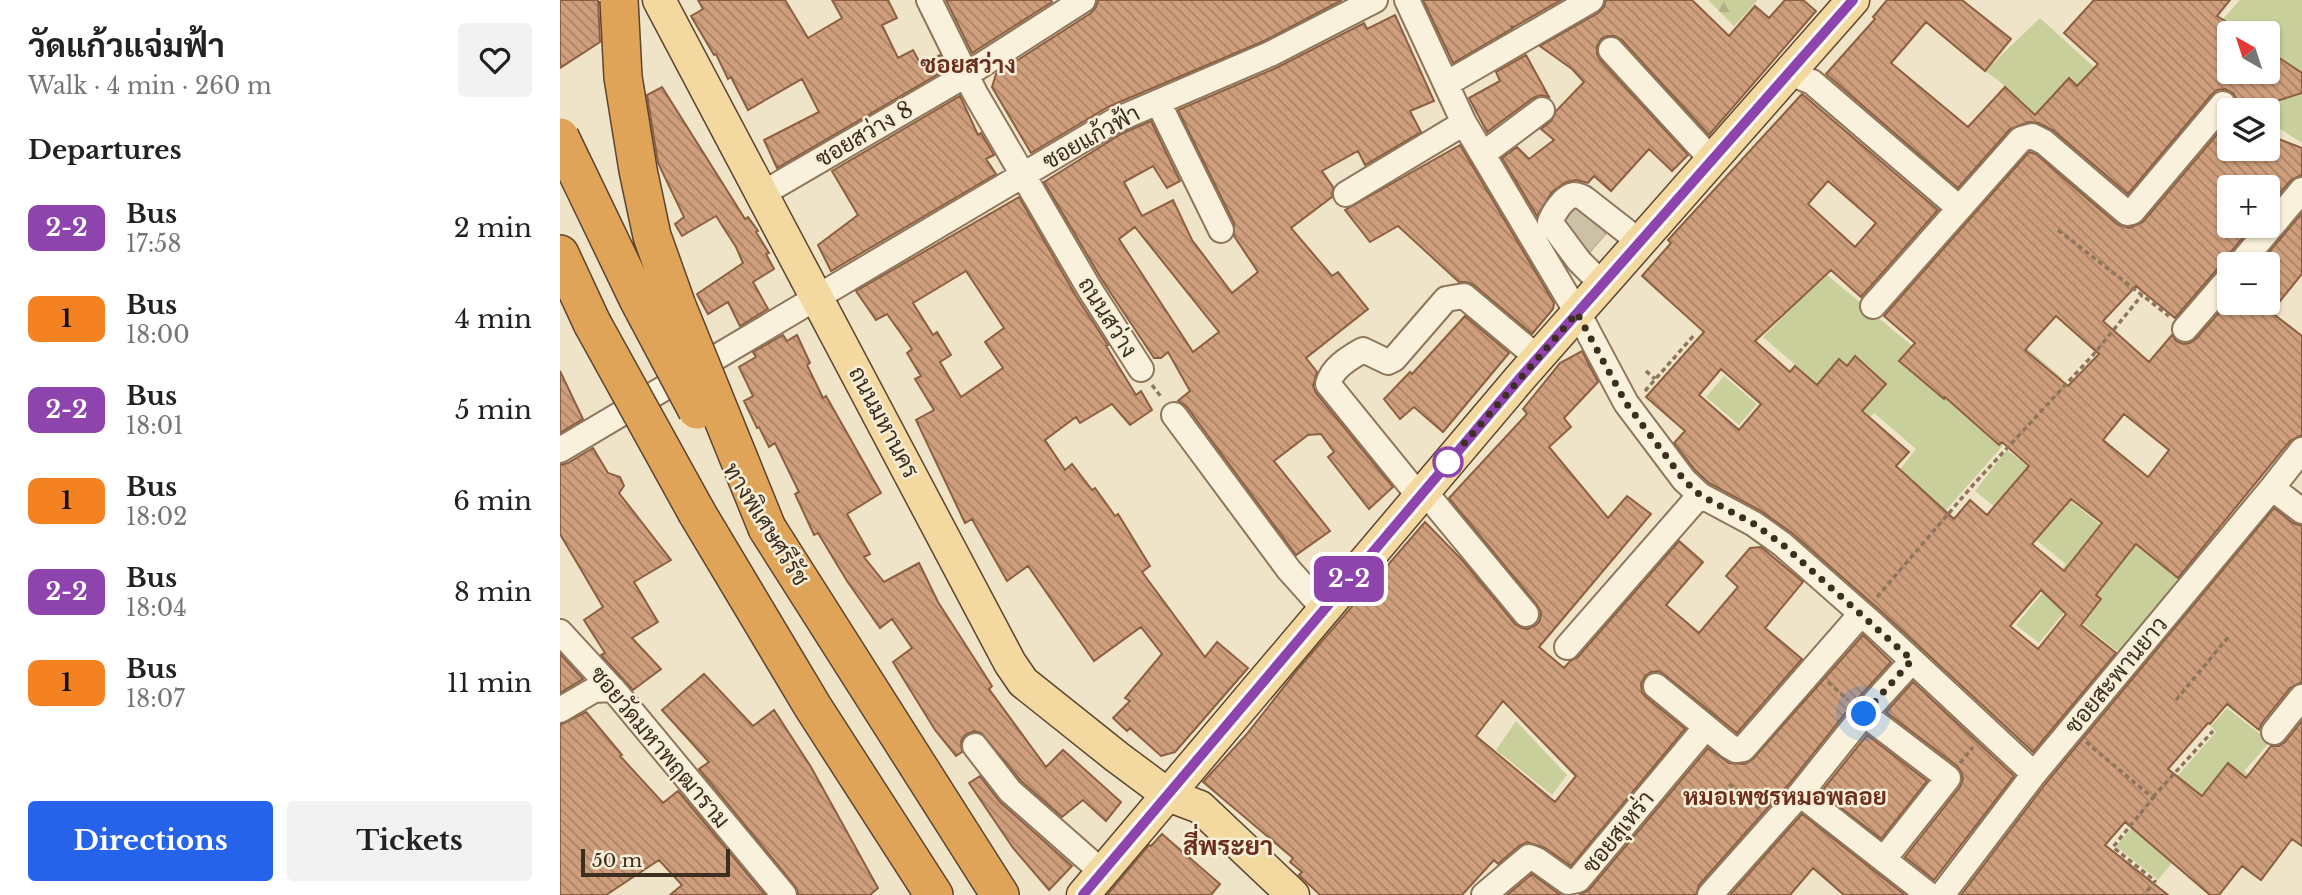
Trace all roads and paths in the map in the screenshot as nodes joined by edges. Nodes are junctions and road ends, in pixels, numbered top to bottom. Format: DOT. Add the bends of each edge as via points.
graph roads {
  1 [pos="619,0"];
  2 [pos="659,0"];
  3 [pos="929,0"];
  4 [pos="1083,0"];
  5 [pos="1375,0"];
  6 [pos="1407,0"];
  7 [pos="1591,0"];
  8 [pos="1853,0"];
  9 [pos="1611,50"];
  10 [pos="1790,73"];
  11 [pos="966,75"];
  12 [pos="1446,84"];
  13 [pos="1158,102"];
  14 [pos="1542,110"];
  15 [pos="2217,111"];
  16 [pos="1464,123"];
  17 [pos="560,137"];
  18 [pos="1483,154"];
  19 [pos="1713,161"];
  20 [pos="1023,175"];
  21 [pos="2302,190"];
  22 [pos="762,194"];
  23 [pos="1346,194"];
  24 [pos="1959,208"];
  25 [pos="1221,230"];
  26 [pos="2058,230"];
  27 [pos="1640,242"];
  28 [pos="2250,252"];
  29 [pos="560,254"];
  30 [pos="560,283"];
  31 [pos="1602,284"];
  32 [pos="2217,292"];
  33 [pos="2142,295"];
  34 [pos="818,298"];
  35 [pos="1873,306"];
  36 [pos="1577,313"];
  37 [pos="592,323"];
  38 [pos="2185,330"];
  39 [pos="1695,334"];
  40 [pos="1538,358"];
  41 [pos="1141,369"];
  42 [pos="1646,371"];
  43 [pos="1656,379"];
  44 [pos="1174,415"];
  45 [pos="1642,424"];
  46 [pos="560,448"];
  47 [pos="2302,450"];
  48 [pos="2272,488"];
  49 [pos="1422,494"];
  50 [pos="1700,495"];
  51 [pos="2302,511"];
  52 [pos="767,528"];
  53 [pos="1324,609"];
  54 [pos="1526,614"];
  55 [pos="1861,614"];
  56 [pos="560,632"];
  57 [pos="2230,635"];
  58 [pos="1567,647"];
  59 [pos="1912,660"];
  60 [pos="1821,676"];
  61 [pos="1656,686"];
  62 [pos="613,689"];
  63 [pos="2302,697"];
  64 [pos="2176,700"];
  65 [pos="560,710"];
  66 [pos="1864,714"];
  67 [pos="1706,727"];
  68 [pos="1987,729"];
  69 [pos="2071,729"];
  70 [pos="2213,731"];
  71 [pos="2274,732"];
  72 [pos="975,746"];
  73 [pos="2034,774"];
  74 [pos="1948,778"];
  75 [pos="1729,784"];
  76 [pos="1800,793"];
  77 [pos="1168,795"];
  78 [pos="2153,798"];
  79 [pos="1775,821"];
  80 [pos="1884,859"];
  81 [pos="1096,886"];
  82 [pos="785,895"];
  83 [pos="934,895"];
  84 [pos="1000,895"];
  85 [pos="1265,895"];
  86 [pos="1293,895"];
  87 [pos="1484,895"];
  88 [pos="1710,895"];
  89 [pos="1929,895"];
  90 [pos="1942,895"];
  91 [pos="2144,895"];
  1 -- 52 [label="highway, bridge" via="623,77 652,236"];
  2 -- 22 [label="main road, ถนนมหานคร"];
  3 -- 11 [label="street, ถนนสว่าง"];
  4 -- 11 [label="street, ซอยสว่าง 8"];
  5 -- 13 [label="street, ซอยแก้วฟ้า" via="1270,54"];
  6 -- 12 [label="street"];
  7 -- 12 [label="street"];
  8 -- 10 [label="main road"];
  9 -- 19 [label="street"];
  10 -- 19 [label="main road"];
  10 -- 24 [label="street" via="1812,82"];
  11 -- 20 [label="street, ถนนสว่าง"];
  11 -- 22 [label="street, ซอยสว่าง 8"];
  12 -- 16 [label="street"];
  13 -- 20 [label="street, ซอยแก้วฟ้า" via="1114,121"];
  13 -- 25 [label="street"];
  14 -- 18 [label="street"];
  15 -- 24 [label="street" via="2132,212 2127,213 2032,136 2021,139"];
  16 -- 18 [label="street"];
  16 -- 23 [label="street"];
  17 -- 52 [label="highway, ทางพิเศษศรีรัช, bridge" via="644,311"];
  18 -- 36 [label="street"];
  19 -- 27 [label="main road"];
  20 -- 34 [label="street, ซอยแก้วฟ้า"];
  20 -- 41 [label="street, ถนนสว่าง"];
  21 -- 28 [label="street"];
  22 -- 34 [label="main road, ถนนมหานคร"];
  24 -- 35 [label="street"];
  26 -- 33 [label="path"];
  27 -- 31 [label="main road"];
  27 -- 31 [label="street" via="1594,213 1575,194 1558,208 1550,222"];
  29 -- 37 [label="highway"];
  30 -- 37 [label="highway"];
  31 -- 36 [label="main road"];
  32 -- 38 [label="street"];
  33 -- 38 [label="path"];
  33 -- 55 [label="path"];
  34 -- 46 [label="street"];
  34 -- 77 [label="main road, ถนนมหานคร" via="1017,672 1037,694"];
  36 -- 40 [label="main road"];
  36 -- 45 [label="street"];
  37 -- 83 [label="highway, bridge" via="731,570"];
  39 -- 43 [label="path"];
  40 -- 49 [label="main road"];
  40 -- 49 [label="street" via="1464,296 1456,296 1446,299 1394,359 1388,362 1363,350 1330,377 1328,384"];
  41 -- 44 [label="path, ถนนสว่าง"];
  42 -- 43 [label="path"];
  43 -- 45 [label="path" via="1642,395 1655,411"];
  44 -- 53 [label="street" via="1289,570"];
  45 -- 50 [label="street"];
  47 -- 48 [label="street, ซอยสะพานยาว"];
  48 -- 51 [label="street"];
  48 -- 69 [label="street, ซอยสะพานยาว"];
  49 -- 53 [label="main road"];
  49 -- 54 [label="street"];
  50 -- 55 [label="street" via="1782,544"];
  50 -- 58 [label="street"];
  52 -- 84 [label="highway, ทางพิเศษศรีรัช"];
  53 -- 77 [label="main road"];
  55 -- 59 [label="street"];
  55 -- 67 [label="street" via="1743,749 1729,747"];
  56 -- 62 [label="street, ซอยวัดมหาพฤฒาราม"];
  57 -- 64 [label="path"];
  59 -- 66 [label="street"];
  59 -- 68 [label="street"];
  60 -- 66 [label="path"];
  61 -- 67 [label="street"];
  62 -- 65 [label="street" via="594,690"];
  62 -- 82 [label="street, ซอยวัดมหาพฤฒาราม"];
  63 -- 71 [label="street"];
  66 -- 74 [label="street"];
  66 -- 76 [label="street"];
  67 -- 87 [label="street, ซอยสุเหร่า" via="1578,880 1568,882 1529,857"];
  68 -- 73 [label="street"];
  68 -- 74 [label="path"];
  69 -- 73 [label="street, ซอยสะพานยาว"];
  69 -- 78 [label="path"];
  70 -- 78 [label="path"];
  72 -- 81 [label="street"];
  73 -- 90 [label="street, ซอยสะพานยาว"];
  74 -- 80 [label="street"];
  75 -- 79 [label="path"];
  76 -- 79 [label="street"];
  76 -- 80 [label="street"];
  77 -- 81 [label="main road"];
  77 -- 85 [label="main road" via="1185,820"];
  77 -- 86 [label="main road" via="1200,807"];
  78 -- 91 [label="path" via="2113,847 2155,881"];
  79 -- 88 [label="street"];
  80 -- 89 [label="street"];
}
